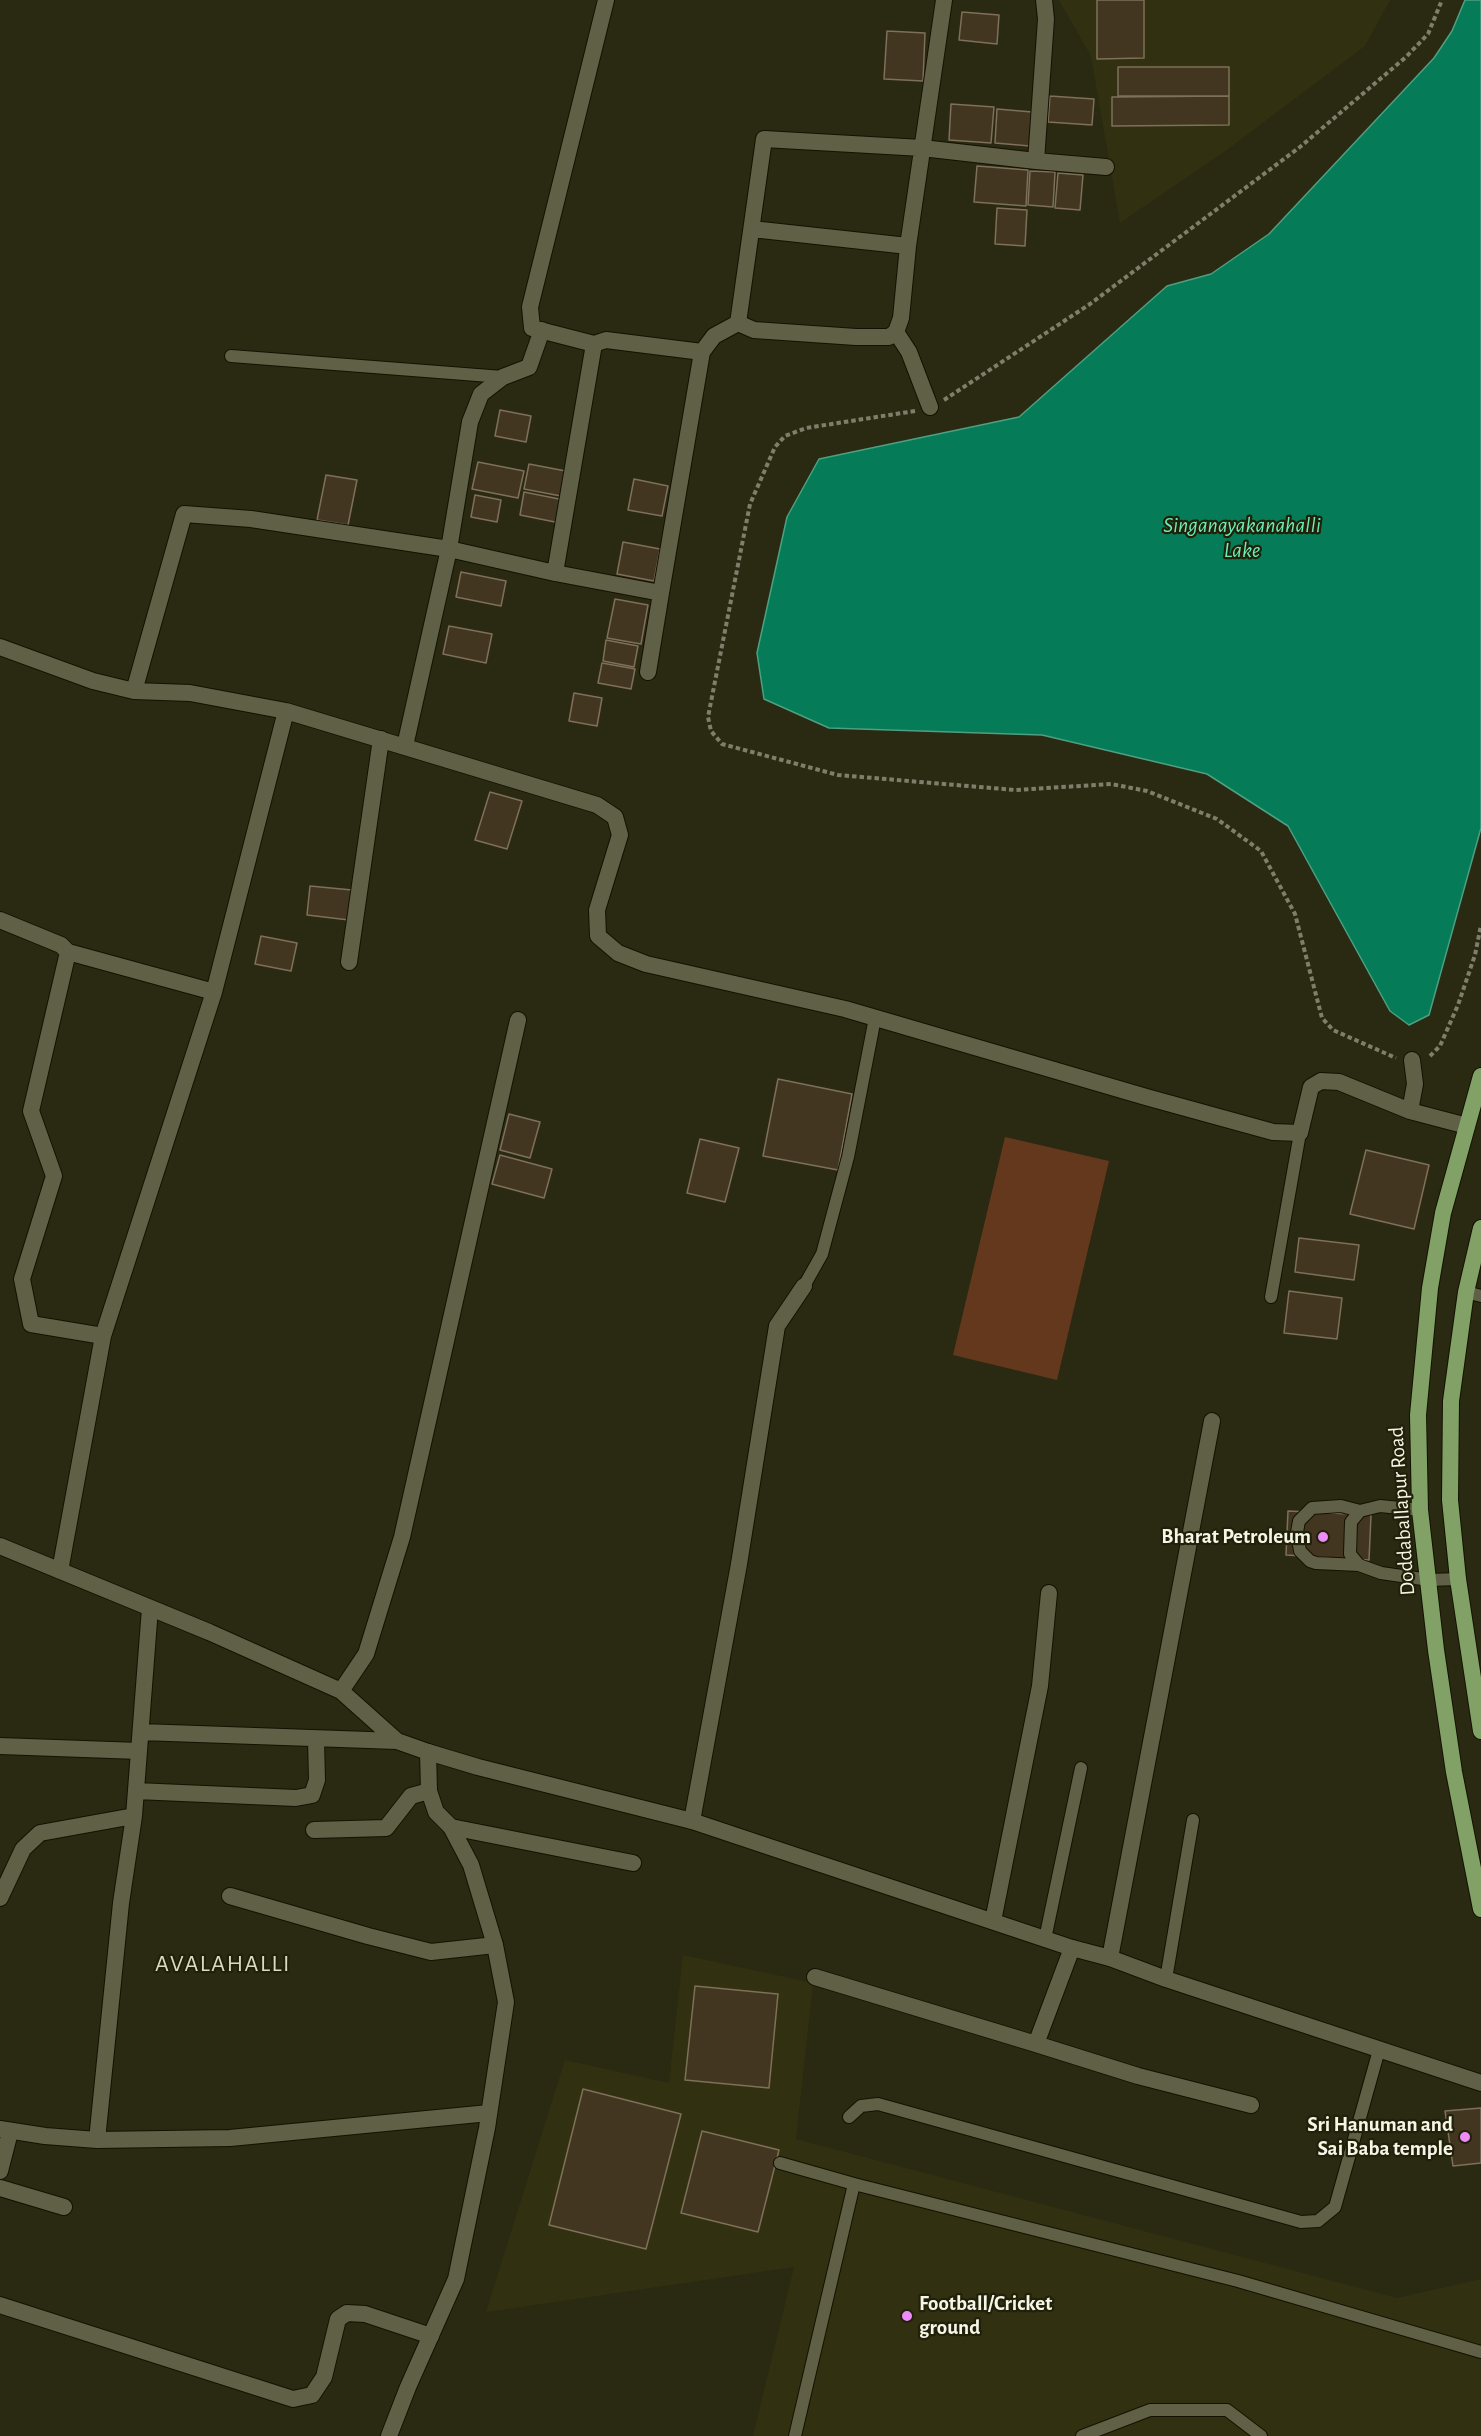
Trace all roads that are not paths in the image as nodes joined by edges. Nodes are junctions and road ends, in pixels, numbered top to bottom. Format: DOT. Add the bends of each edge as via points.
graph roads {
  1 [pos="606,0"];
  2 [pos="944,0"];
  3 [pos="1044,0"];
  4 [pos="922,148"];
  5 [pos="1036,161"];
  6 [pos="1106,167"];
  7 [pos="752,229"];
  8 [pos="908,246"];
  9 [pos="738,323"];
  10 [pos="542,330"];
  11 [pos="896,332"];
  12 [pos="594,344"];
  13 [pos="702,352"];
  14 [pos="231,356"];
  15 [pos="503,377"];
  16 [pos="930,407"];
  17 [pos="449,549"];
  18 [pos="555,573"];
  19 [pos="661,592"];
  20 [pos="0,647"];
  21 [pos="648,672"];
  22 [pos="134,691"];
  23 [pos="286,711"];
  24 [pos="381,739"];
  25 [pos="405,746"];
  26 [pos="0,920"];
  27 [pos="68,952"];
  28 [pos="350,962"];
  29 [pos="214,992"];
  30 [pos="875,1018"];
  31 [pos="518,1020"];
  32 [pos="1412,1060"];
  33 [pos="1481,1076"];
  34 [pos="1410,1111"];
  35 [pos="1467,1126"];
  36 [pos="1300,1133"];
  37 [pos="1481,1228"];
  38 [pos="804,1286"];
  39 [pos="1473,1294"];
  40 [pos="1271,1297"];
  41 [pos="103,1336"];
  42 [pos="1212,1421"];
  43 [pos="1420,1510"];
  44 [pos="1360,1511"];
  45 [pos="0,1546"];
  46 [pos="1359,1565"];
  47 [pos="60,1571"];
  48 [pos="1458,1578"];
  49 [pos="1428,1580"];
  50 [pos="1049,1593"];
  51 [pos="150,1608"];
  52 [pos="341,1691"];
  53 [pos="1479,1699"];
  54 [pos="1481,1731"];
  55 [pos="141,1732"];
  56 [pos="316,1740"];
  57 [pos="397,1741"];
  58 [pos="0,1746"];
  59 [pos="139,1751"];
  60 [pos="428,1752"];
  61 [pos="1081,1768"];
  62 [pos="136,1791"];
  63 [pos="429,1791"];
  64 [pos="134,1816"];
  65 [pos="1194,1820"];
  66 [pos="692,1821"];
  67 [pos="451,1827"];
  68 [pos="314,1830"];
  69 [pos="633,1863"];
  70 [pos="230,1896"];
  71 [pos="0,1898"];
  72 [pos="1481,1909"];
  73 [pos="993,1921"];
  74 [pos="1045,1939"];
  75 [pos="495,1945"];
  76 [pos="1072,1948"];
  77 [pos="1110,1958"];
  78 [pos="815,1977"];
  79 [pos="1166,1979"];
  80 [pos="1036,2044"];
  81 [pos="1379,2050"];
  82 [pos="1481,2083"];
  83 [pos="1251,2105"];
  84 [pos="489,2113"];
  85 [pos="849,2117"];
  86 [pos="5,2131"];
  87 [pos="97,2140"];
  88 [pos="780,2163"];
  89 [pos="0,2171"];
  90 [pos="854,2184"];
  91 [pos="0,2188"];
  92 [pos="64,2207"];
  93 [pos="0,2305"];
  94 [pos="431,2336"];
  95 [pos="1481,2352"];
  96 [pos="389,2436"];
  97 [pos="795,2436"];
  98 [pos="1082,2436"];
  99 [pos="1262,2436"];
  1 -- 10 [label="street" via="530,307 532,328"];
  2 -- 4 [label="street"];
  3 -- 5 [label="street"];
  4 -- 5 [label="street"];
  4 -- 7 [label="street" via="764,139"];
  4 -- 8 [label="street"];
  5 -- 6 [label="street"];
  7 -- 8 [label="street"];
  7 -- 9 [label="street"];
  8 -- 11 [label="street" via="901,318"];
  9 -- 11 [label="street" via="754,330 856,337 889,337"];
  9 -- 13 [label="street" via="714,336"];
  10 -- 12 [label="street"];
  10 -- 15 [label="street" via="529,367"];
  11 -- 16 [label="street" via="909,352"];
  12 -- 13 [label="street" via="606,340"];
  12 -- 18 [label="street"];
  13 -- 19 [label="street"];
  14 -- 15 [label="lane"];
  15 -- 17 [label="street" via="481,394 470,422"];
  17 -- 18 [label="street"];
  17 -- 22 [label="street" via="251,519 184,514"];
  17 -- 25 [label="street"];
  18 -- 19 [label="street"];
  19 -- 21 [label="street"];
  20 -- 22 [label="street" via="93,681"];
  22 -- 23 [label="street" via="190,693"];
  23 -- 24 [label="street"];
  23 -- 29 [label="street"];
  24 -- 25 [label="street"];
  24 -- 28 [label="street"];
  25 -- 30 [label="street" via="597,805 615,817 620,835 597,910 598,936 618,953 646,964"];
  26 -- 27 [label="street" via="61,945"];
  27 -- 29 [label="street"];
  27 -- 41 [label="street" via="31,1111 54,1176 22,1279 31,1324"];
  29 -- 41 [label="street"];
  30 -- 36 [label="street" via="1256,1128"];
  30 -- 38 [label="lane" via="848,1157 822,1254"];
  31 -- 52 [label="street" via="402,1537 366,1654"];
  32 -- 34 [label="street" via="1415,1084"];
  33 -- 35 [label="main road, Doddaballapur Road"];
  34 -- 35 [label="street"];
  34 -- 36 [label="street" via="1339,1082 1321,1081 1311,1087"];
  35 -- 43 [label="main road, Doddaballapur Road" via="1443,1213 1430,1288 1418,1415"];
  36 -- 40 [label="lane"];
  37 -- 39 [label="main road"];
  38 -- 66 [label="street" via="777,1326"];
  39 -- 48 [label="main road" via="1451,1401 1450,1500"];
  41 -- 47 [label="street"];
  42 -- 77 [label="street"];
  43 -- 44 [label="lane" via="1380,1506"];
  43 -- 49 [label="main road, Doddaballapur Road"];
  44 -- 46 [label="lane" via="1351,1522 1350,1554"];
  44 -- 46 [label="lane" via="1341,1506 1312,1508 1299,1521 1297,1532 1300,1551 1310,1561"];
  45 -- 47 [label="street"];
  46 -- 49 [label="lane" via="1381,1574"];
  47 -- 51 [label="street"];
  48 -- 49 [label="lane"];
  48 -- 53 [label="main road"];
  49 -- 72 [label="main road, Doddaballapur Road" via="1454,1772"];
  50 -- 73 [label="street" via="1040,1686"];
  51 -- 52 [label="street"];
  51 -- 55 [label="street"];
  52 -- 57 [label="street"];
  53 -- 54 [label="main road"];
  55 -- 56 [label="street"];
  55 -- 59 [label="street"];
  56 -- 57 [label="street"];
  56 -- 62 [label="street" via="317,1780 312,1795 296,1798"];
  57 -- 60 [label="street"];
  58 -- 59 [label="street"];
  59 -- 62 [label="street"];
  60 -- 63 [label="street"];
  60 -- 66 [label="street"];
  61 -- 74 [label="lane"];
  62 -- 64 [label="street"];
  63 -- 67 [label="street" via="436,1812"];
  63 -- 68 [label="street" via="411,1796 386,1828"];
  64 -- 71 [label="street" via="40,1833 23,1849"];
  64 -- 87 [label="street" via="121,1903"];
  65 -- 79 [label="lane"];
  66 -- 73 [label="street"];
  67 -- 69 [label="street"];
  67 -- 75 [label="street" via="471,1865"];
  70 -- 75 [label="street" via="431,1952"];
  73 -- 74 [label="street"];
  74 -- 76 [label="street"];
  75 -- 84 [label="street" via="506,2002"];
  76 -- 77 [label="street"];
  76 -- 80 [label="street"];
  77 -- 79 [label="street"];
  78 -- 80 [label="street"];
  79 -- 81 [label="street"];
  80 -- 83 [label="street"];
  81 -- 82 [label="street"];
  81 -- 85 [label="lane" via="1335,2207 1318,2221 1301,2222 878,2104 861,2106"];
  84 -- 87 [label="street" via="230,2138"];
  84 -- 94 [label="street" via="456,2278"];
  86 -- 87 [label="street"];
  86 -- 89 [label="street"];
  88 -- 90 [label="lane"];
  90 -- 95 [label="lane" via="1238,2280"];
  90 -- 97 [label="lane"];
  91 -- 92 [label="street"];
  93 -- 94 [label="street" via="293,2399 312,2395 318,2386 338,2319 347,2313 365,2314"];
  94 -- 96 [label="street"];
  98 -- 99 [label="lane" via="1150,2410 1227,2410"];
}
